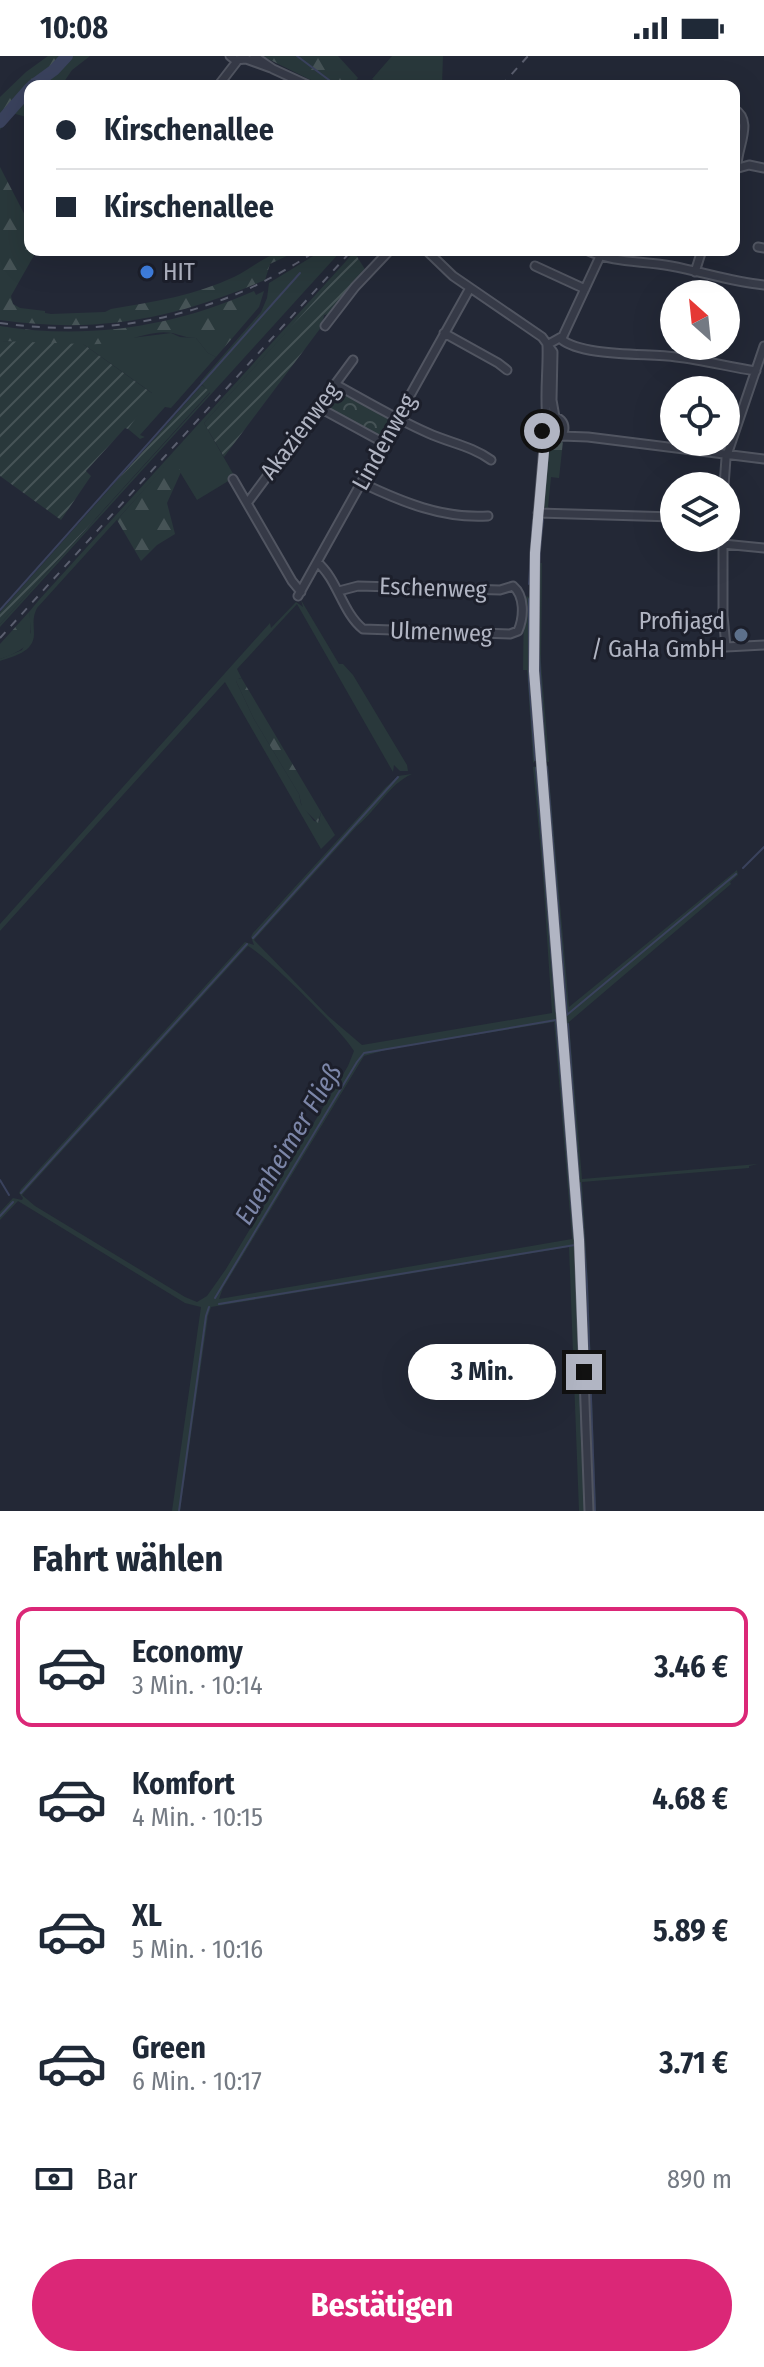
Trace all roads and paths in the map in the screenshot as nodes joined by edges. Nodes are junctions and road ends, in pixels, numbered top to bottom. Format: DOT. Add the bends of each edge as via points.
graph roads {
  1 [pos="254,56"];
  2 [pos="237,57"];
  3 [pos="273,69"];
  4 [pos="221,80"];
  5 [pos="297,80"];
  6 [pos="740,114"];
  7 [pos="740,145"];
  8 [pos="740,168"];
  9 [pos="764,168"];
  10 [pos="384,256"];
  11 [pos="432,256"];
  12 [pos="600,256"];
  13 [pos="605,256"];
  14 [pos="700,256"];
  15 [pos="535,266"];
  16 [pos="695,272"];
  17 [pos="764,285"];
  18 [pos="470,288"];
  19 [pos="585,289"];
  20 [pos="326,321"];
  21 [pos="444,333"];
  22 [pos="561,339"];
  23 [pos="547,345"];
  24 [pos="764,346"];
  25 [pos="353,360"];
  26 [pos="507,370"];
  27 [pos="756,371"];
  28 [pos="335,384"];
  29 [pos="318,407"];
  30 [pos="397,418"];
  31 [pos="551,418"];
  32 [pos="740,418"];
  33 [pos="564,426"];
  34 [pos="545,435"];
  35 [pos="588,437"];
  36 [pos="558,438"];
  37 [pos="384,443"];
  38 [pos="660,445"];
  39 [pos="740,455"];
  40 [pos="543,458"];
  41 [pos="764,459"];
  42 [pos="491,460"];
  43 [pos="233,479"];
  44 [pos="362,483"];
  45 [pos="248,502"];
  46 [pos="538,513"];
  47 [pos="488,516"];
  48 [pos="660,517"];
  49 [pos="740,544"];
  50 [pos="764,548"];
  51 [pos="723,552"];
  52 [pos="317,562"];
  53 [pos="339,591"];
  54 [pos="522,598"];
  55 [pos="764,645"];
  56 [pos="589,1511"];
  1 -- 3 [label="street"];
  2 -- 3 [label="street"];
  2 -- 4 [label="street"];
  3 -- 5 [label="street"];
  6 -- 7 [label="street" via="745,124"];
  8 -- 9 [label="street"];
  10 -- 20 [label="street"];
  11 -- 18 [label="street"];
  12 -- 19 [label="street"];
  13 -- 16 [label="street"];
  14 -- 16 [label="street"];
  15 -- 19 [label="street"];
  16 -- 17 [label="street"];
  18 -- 21 [label="street, Lindenweg"];
  18 -- 23 [label="street" via="537,332"];
  19 -- 22 [label="street"];
  21 -- 26 [label="street"];
  21 -- 30 [label="street, Lindenweg"];
  22 -- 23 [label="street"];
  22 -- 27 [label="street" via="617,353 674,356"];
  23 -- 31 [label="street"];
  24 -- 27 [label="street"];
  25 -- 28 [label="street, Akazienweg"];
  27 -- 32 [label="street"];
  28 -- 29 [label="street, Akazienweg"];
  28 -- 30 [label="street"];
  29 -- 37 [label="street"];
  29 -- 45 [label="street, Akazienweg"];
  30 -- 37 [label="street, Lindenweg"];
  30 -- 42 [label="street"];
  31 -- 33 [label="street"];
  31 -- 34 [label="street" via="542,426"];
  33 -- 35 [label="street"];
  33 -- 36 [label="street"];
  34 -- 36 [label="street"];
  34 -- 40 [label="street"];
  35 -- 36 [label="street"];
  35 -- 38 [label="street"];
  36 -- 40 [label="street"];
  37 -- 44 [label="street, Lindenweg"];
  39 -- 41 [label="street"];
  40 -- 46 [label="street"];
  43 -- 45 [label="street"];
  44 -- 47 [label="street" via="439,512"];
  44 -- 52 [label="street, Lindenweg"];
  45 -- 52 [label="street, Lindenweg" via="300,594"];
  46 -- 48 [label="street"];
  46 -- 56 [label="street" via="534,671 580,1252"];
  49 -- 50 [label="street"];
  51 -- 55 [label="street" via="726,647"];
  52 -- 53 [label="street, Ulmenweg"];
  53 -- 54 [label="street, Eschenweg" via="358,586 513,586"];
  53 -- 54 [label="street, Ulmenweg" via="358,625 372,630 513,634 521,626"];
}
